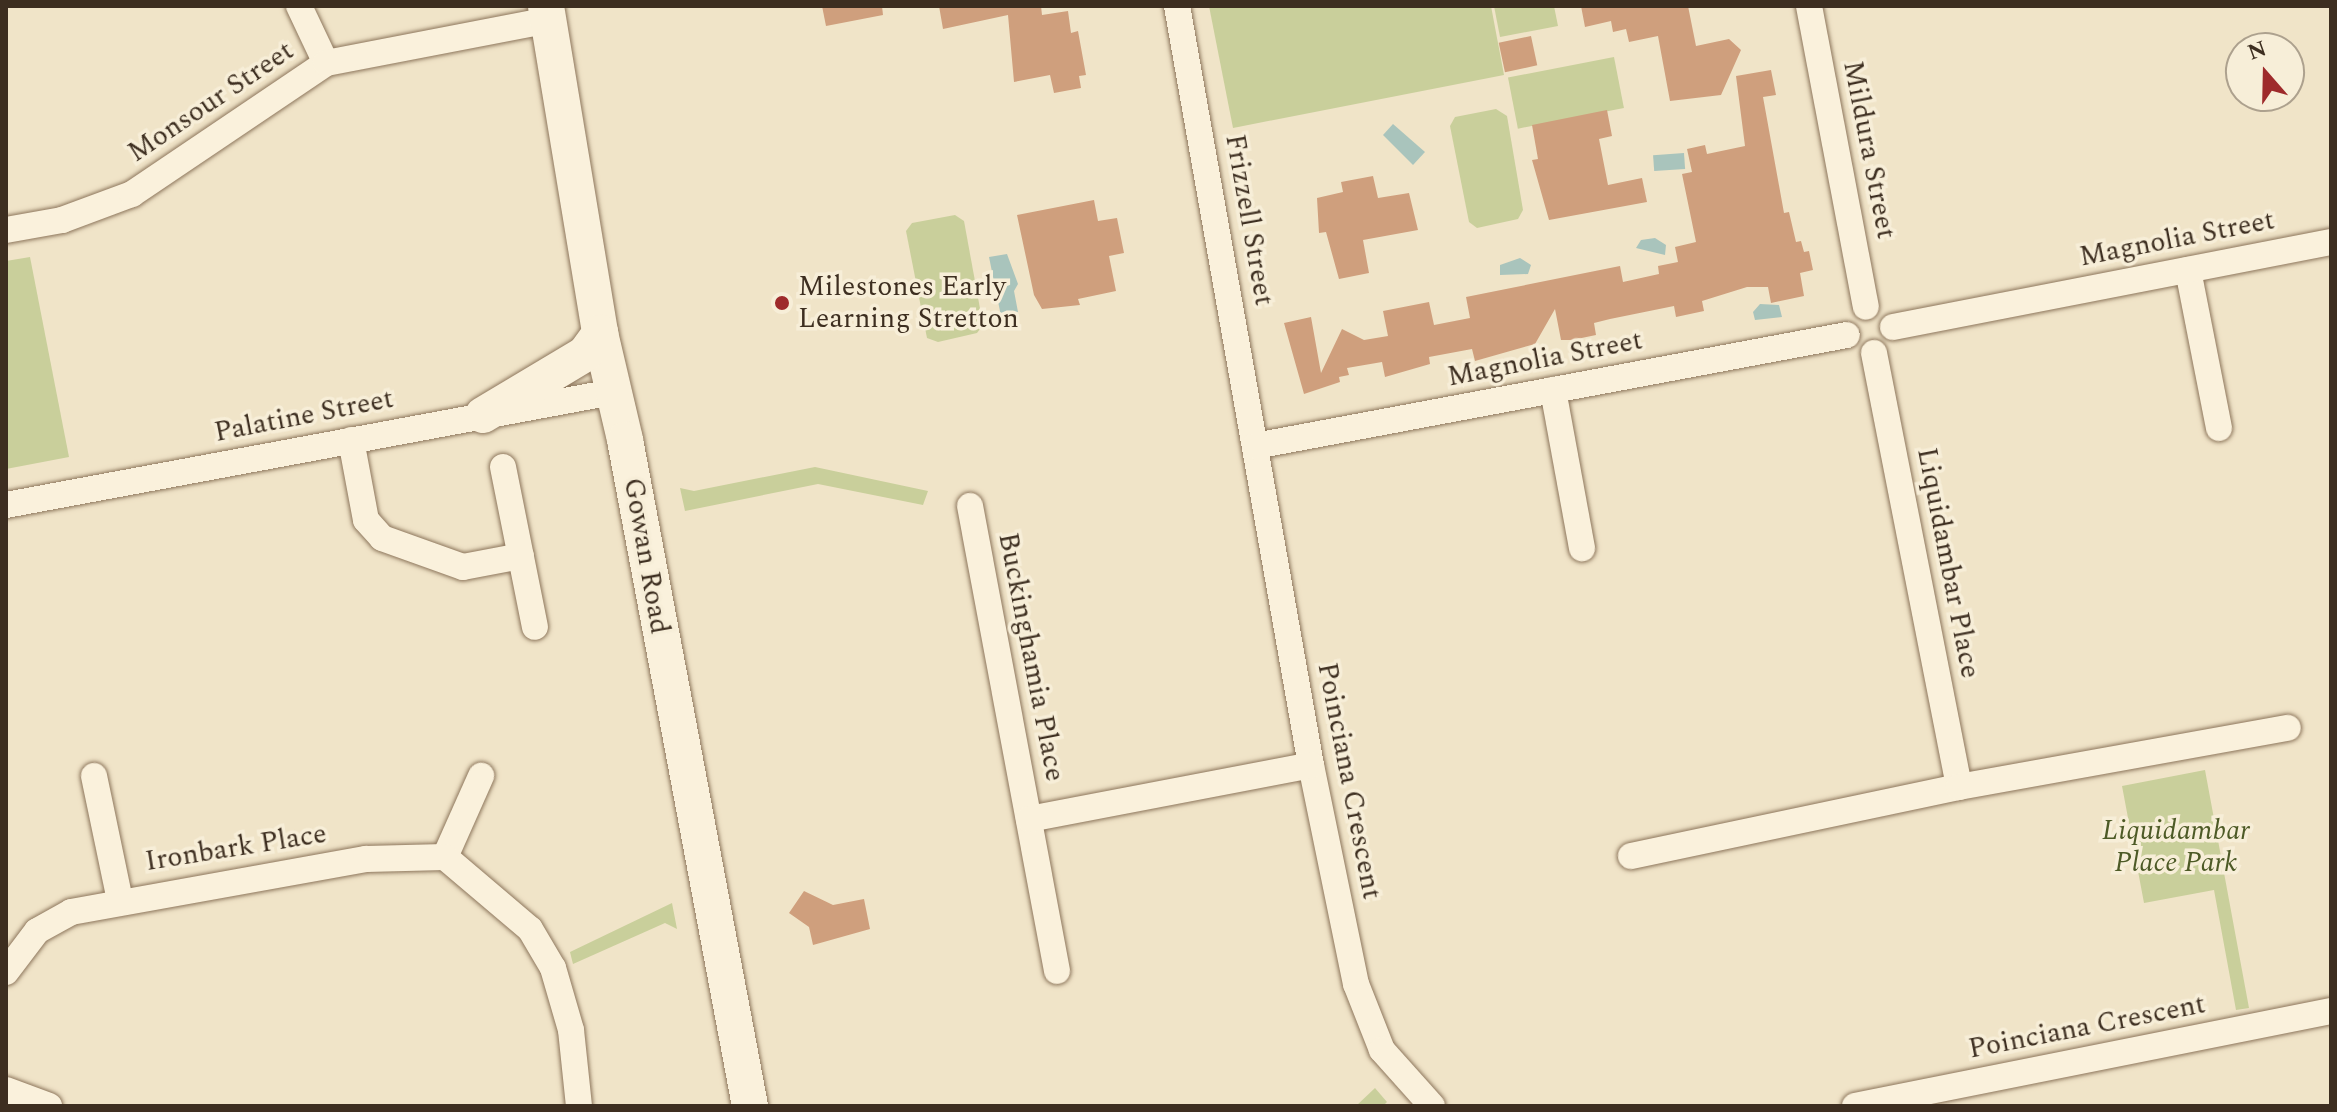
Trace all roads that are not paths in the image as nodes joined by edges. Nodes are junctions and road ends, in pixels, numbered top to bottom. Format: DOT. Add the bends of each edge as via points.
graph roads {
  1 [pos="299,6"];
  2 [pos="1177,6"];
  3 [pos="1809,6"];
  4 [pos="547,13"];
  5 [pos="326,63"];
  6 [pos="6,230"];
  7 [pos="2331,242"];
  8 [pos="2188,270"];
  9 [pos="1866,307"];
  10 [pos="1893,327"];
  11 [pos="600,333"];
  12 [pos="1847,335"];
  13 [pos="1874,353"];
  14 [pos="1553,390"];
  15 [pos="613,392"];
  16 [pos="483,415"];
  17 [pos="2219,428"];
  18 [pos="351,440"];
  19 [pos="1255,446"];
  20 [pos="503,467"];
  21 [pos="6,505"];
  22 [pos="970,506"];
  23 [pos="1582,548"];
  24 [pos="521,556"];
  25 [pos="535,627"];
  26 [pos="2288,728"];
  27 [pos="1311,765"];
  28 [pos="94,776"];
  29 [pos="481,776"];
  30 [pos="1959,787"];
  31 [pos="1029,819"];
  32 [pos="1631,856"];
  33 [pos="445,857"];
  34 [pos="120,900"];
  35 [pos="1057,971"];
  36 [pos="6,972"];
  37 [pos="2331,1011"];
  38 [pos="6,1090"];
  39 [pos="49,1106"];
  40 [pos="579,1106"];
  41 [pos="750,1106"];
  42 [pos="1432,1106"];
  43 [pos="1855,1106"];
  1 -- 5 [label="street"];
  2 -- 19 [label="street, Frizzell Street"];
  3 -- 9 [label="street, Mildura Street"];
  4 -- 5 [label="street, Monsour Street"];
  4 -- 11 [label="main road, Gowan Road"];
  5 -- 6 [label="street, Monsour Street" via="132,194 62,220"];
  7 -- 8 [label="street, Magnolia Street"];
  8 -- 10 [label="street, Magnolia Street"];
  8 -- 17 [label="street"];
  9 -- 10 [label="street" via="1881,309"];
  9 -- 12 [label="street" via="1853,314"];
  10 -- 13 [label="street" via="1891,341"];
  11 -- 15 [label="main road, Gowan Road"];
  11 -- 16 [label="main road" via="585,354"];
  12 -- 13 [label="street" via="1854,347"];
  12 -- 14 [label="street, Magnolia Street"];
  13 -- 30 [label="street, Liquidambar Place"];
  14 -- 19 [label="street, Magnolia Street"];
  14 -- 23 [label="street"];
  15 -- 16 [label="street, Palatine Street"];
  15 -- 41 [label="main road, Gowan Road"];
  16 -- 18 [label="street, Palatine Street"];
  18 -- 21 [label="street, Palatine Street"];
  18 -- 24 [label="street" via="366,520 382,538 463,567"];
  19 -- 27 [label="street, Poinciana Crescent"];
  20 -- 24 [label="street"];
  22 -- 31 [label="street, Buckinghamia Place"];
  24 -- 25 [label="street"];
  26 -- 30 [label="street"];
  27 -- 31 [label="street, Buckinghamia Place"];
  27 -- 42 [label="street, Poinciana Crescent" via="1364,1014 1382,1050"];
  28 -- 34 [label="street"];
  29 -- 33 [label="street"];
  30 -- 32 [label="street"];
  31 -- 35 [label="street, Buckinghamia Place"];
  33 -- 34 [label="street, Ironbark Place" via="366,859"];
  33 -- 40 [label="street" via="530,929 553,968 571,1030"];
  34 -- 36 [label="street, Ironbark Place" via="71,912 37,931"];
  37 -- 43 [label="street, Poinciana Crescent"];
  38 -- 39 [label="street"];
}
